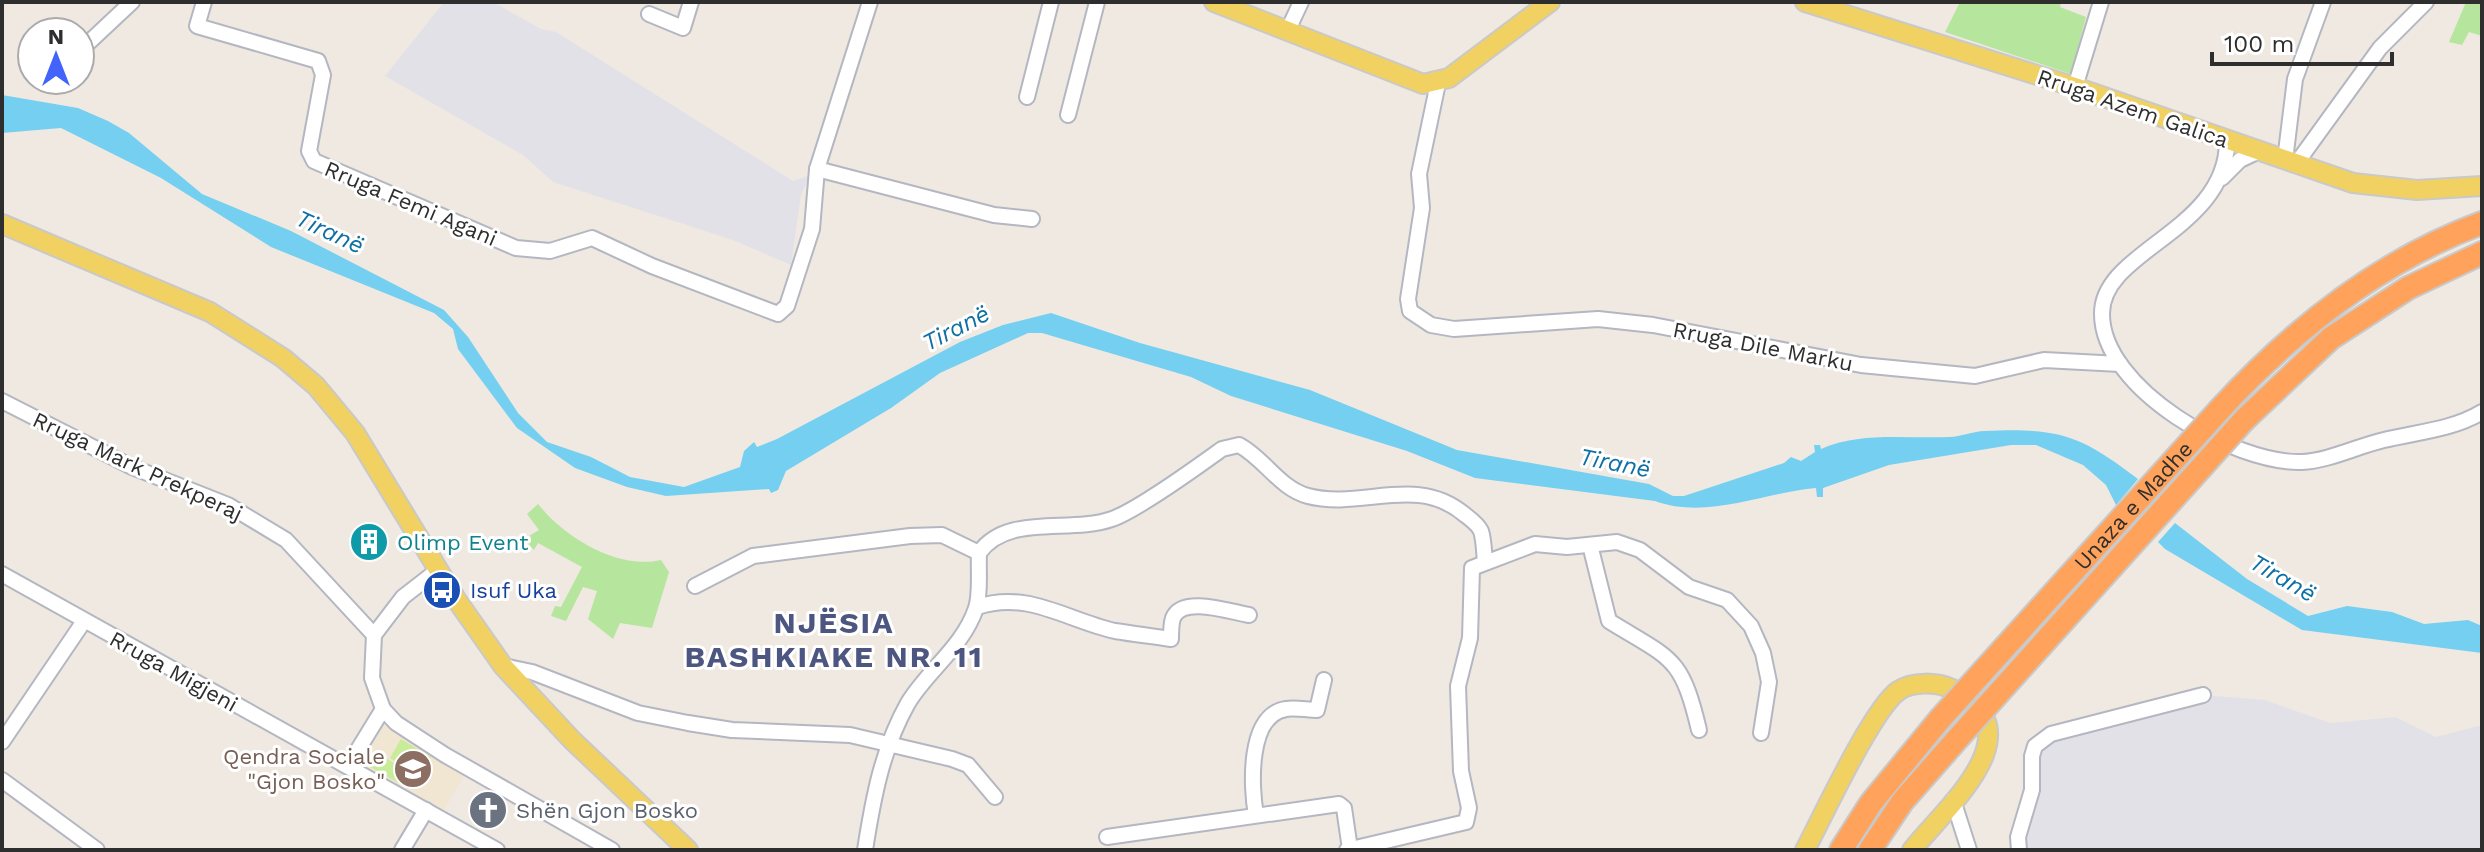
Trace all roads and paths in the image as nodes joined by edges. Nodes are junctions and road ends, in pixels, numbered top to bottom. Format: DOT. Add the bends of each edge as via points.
graph roads {
  1 [pos="132,2"];
  2 [pos="204,2"];
  3 [pos="691,2"];
  4 [pos="870,2"];
  5 [pos="1051,2"];
  6 [pos="1097,2"];
  7 [pos="1214,2"];
  8 [pos="1301,2"];
  9 [pos="1532,2"];
  10 [pos="1550,2"];
  11 [pos="1805,2"];
  12 [pos="2101,2"];
  13 [pos="2323,2"];
  14 [pos="2426,2"];
  15 [pos="649,14"];
  16 [pos="1520,23"];
  17 [pos="1287,32"];
  18 [pos="96,36"];
  19 [pos="1438,83"];
  20 [pos="2075,87"];
  21 [pos="1027,97"];
  22 [pos="1068,115"];
  23 [pos="2224,139"];
  24 [pos="2259,151"];
  25 [pos="2290,162"];
  26 [pos="817,169"];
  27 [pos="2474,187"];
  28 [pos="2207,197"];
  29 [pos="1032,219"];
  30 [pos="2482,223"];
  31 [pos="2,224"];
  32 [pos="2482,253"];
  33 [pos="2120,364"];
  34 [pos="2,401"];
  35 [pos="2482,412"];
  36 [pos="1590,545"];
  37 [pos="979,553"];
  38 [pos="1485,562"];
  39 [pos="439,569"];
  40 [pos="2,574"];
  41 [pos="695,586"];
  42 [pos="977,607"];
  43 [pos="1249,615"];
  44 [pos="84,621"];
  45 [pos="374,635"];
  46 [pos="503,666"];
  47 [pos="1324,680"];
  48 [pos="2203,695"];
  49 [pos="383,709"];
  50 [pos="1699,730"];
  51 [pos="1761,733"];
  52 [pos="2,742"];
  53 [pos="888,746"];
  54 [pos="348,766"];
  55 [pos="2,780"];
  56 [pos="995,797"];
  57 [pos="1953,800"];
  58 [pos="426,810"];
  59 [pos="1256,815"];
  60 [pos="1107,837"];
  61 [pos="97,850"];
  62 [pos="402,850"];
  63 [pos="497,850"];
  64 [pos="612,850"];
  65 [pos="688,850"];
  66 [pos="865,850"];
  67 [pos="1348,850"];
  68 [pos="1805,850"];
  69 [pos="1841,850"];
  70 [pos="1870,850"];
  71 [pos="1912,850"];
  72 [pos="1969,850"];
  73 [pos="2019,850"];
  1 -- 18 [label="street"];
  2 -- 26 [label="street, Rruga Femi Agani" via="197,26 318,61 323,75 309,151 314,161 516,248 550,251 592,238 778,314 787,306 812,229"];
  3 -- 15 [label="street" via="683,28"];
  4 -- 26 [label="street"];
  5 -- 21 [label="street"];
  6 -- 22 [label="street"];
  7 -- 17 [label="main road"];
  8 -- 17 [label="street"];
  9 -- 16 [label="street"];
  10 -- 16 [label="main road"];
  11 -- 20 [label="main road, Rruga Azem Galica"];
  12 -- 20 [label="street"];
  13 -- 25 [label="street" via="2295,79"];
  14 -- 25 [label="street" via="2380,48"];
  16 -- 19 [label="main road"];
  17 -- 19 [label="main road" via="1406,80"];
  19 -- 33 [label="street, Rruga Dile Marku" via="1419,174 1422,208 1408,299 1410,311 1431,325 1454,329 1557,320 1653,325 1861,365 1975,376 2044,360"];
  20 -- 23 [label="main road, Rruga Azem Galica"];
  23 -- 24 [label="main road, Rruga Azem Galica"];
  23 -- 28 [label="street"];
  24 -- 25 [label="main road, Rruga Azem Galica"];
  24 -- 28 [label="street" via="2228,171"];
  25 -- 27 [label="main road, Rruga Azem Galica" via="2388,189"];
  26 -- 29 [label="street" via="994,215"];
  28 -- 33 [label="street" via="2175,233 2108,287 2101,317"];
  30 -- 69 [label="highway, Unaza e Madhe, bridge" via="2384,269 2250,377 1940,719 1871,803"];
  31 -- 39 [label="main road" via="210,312 283,358 337,408"];
  32 -- 70 [label="highway, Unaza e Madhe, bridge" via="2408,288 2331,338 2244,420 1902,802"];
  33 -- 35 [label="street" via="2148,398 2217,438 2255,454 2302,462 2427,432"];
  34 -- 45 [label="street, Rruga Mark Prekperaj" via="132,467 228,505 286,540"];
  36 -- 38 [label="street" via="1535,544"];
  36 -- 50 [label="street" via="1609,621 1681,670"];
  36 -- 51 [label="street" via="1617,542 1640,550 1675,579 1727,600 1743,617 1763,653 1769,682"];
  37 -- 38 [label="street" via="1006,530 1076,527 1114,519 1222,449 1239,445 1293,489 1326,498 1422,493 1456,508 1481,531"];
  37 -- 41 [label="street" via="942,535 910,536 753,556"];
  37 -- 42 [label="street"];
  38 -- 67 [label="street" via="1472,568 1470,638 1458,686 1466,822"];
  39 -- 45 [label="street" via="403,597"];
  39 -- 46 [label="main road"];
  40 -- 44 [label="street, Rruga Migjeni"];
  42 -- 43 [label="street" via="995,601 1037,604 1114,630 1171,639 1174,616 1181,610 1196,606"];
  42 -- 53 [label="street" via="956,646 909,701"];
  44 -- 52 [label="street"];
  44 -- 54 [label="street, Rruga Migjeni"];
  45 -- 49 [label="street" via="372,678"];
  46 -- 53 [label="street" via="638,713 732,730 850,735"];
  46 -- 65 [label="main road"];
  47 -- 59 [label="street" via="1317,710 1285,709 1261,734 1251,774"];
  48 -- 73 [label="street" via="2051,734 2035,746"];
  49 -- 54 [label="street"];
  49 -- 64 [label="street" via="445,755"];
  53 -- 56 [label="street" via="968,765"];
  53 -- 66 [label="street"];
  54 -- 58 [label="street, Rruga Migjeni"];
  55 -- 61 [label="street"];
  57 -- 68 [label="main road" via="1986,757 1986,722 1977,706 1951,689 1918,684 1902,688 1867,733"];
  57 -- 71 [label="main road"];
  57 -- 72 [label="street"];
  58 -- 62 [label="street"];
  58 -- 63 [label="street, Rruga Migjeni"];
  59 -- 60 [label="street"];
  59 -- 67 [label="street" via="1339,804 1344,808"];
}
